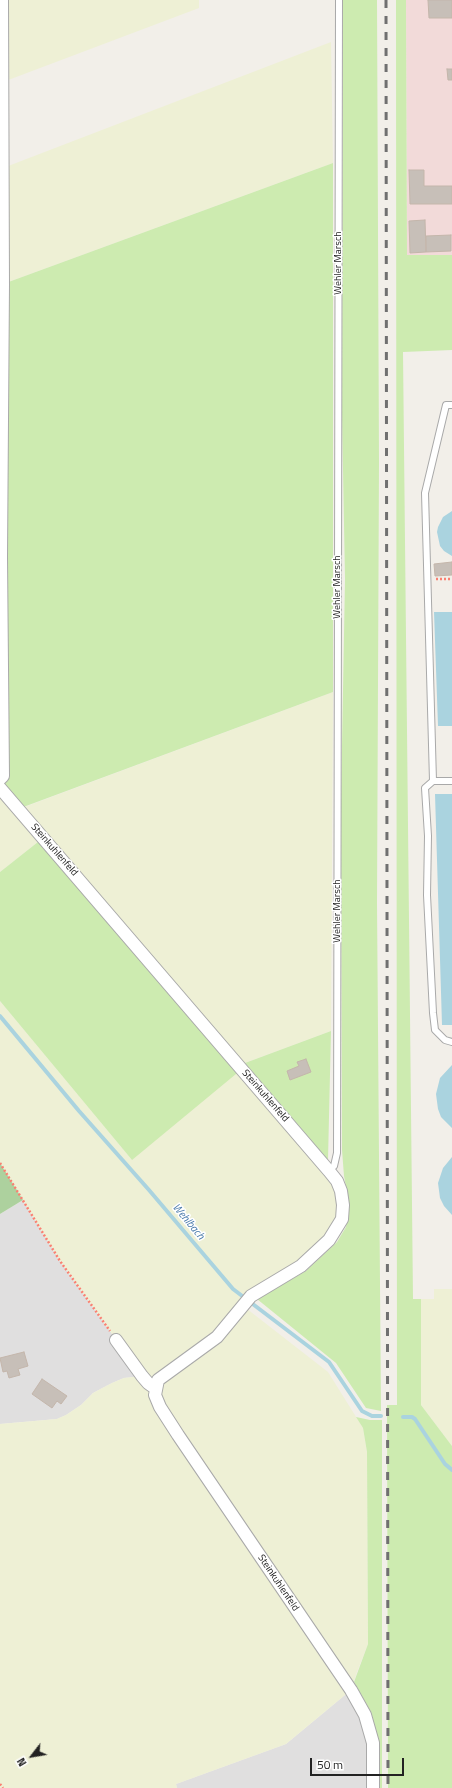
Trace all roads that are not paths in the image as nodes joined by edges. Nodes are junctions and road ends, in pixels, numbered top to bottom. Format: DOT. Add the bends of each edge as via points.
graph roads {
  1 [pos="2,0"];
  2 [pos="339,0"];
  3 [pos="452,405"];
  4 [pos="0,779"];
  5 [pos="433,781"];
  6 [pos="452,781"];
  7 [pos="0,788"];
  8 [pos="452,1042"];
  9 [pos="329,1171"];
  10 [pos="116,1340"];
  11 [pos="155,1388"];
  12 [pos="373,1788"];
  1 -- 4 [label="street" via="3,776"];
  2 -- 9 [label="lane, Wehler Marsch" via="337,1153 334,1166"];
  3 -- 5 [label="lane" via="446,405 425,493"];
  5 -- 6 [label="lane"];
  5 -- 8 [label="lane" via="425,788 433,1013 435,1030 445,1040"];
  7 -- 9 [label="street, Steinkuhlenfeld"];
  9 -- 11 [label="street, Steinkuhlenfeld" via="337,1181 343,1205 342,1220 337,1230 316,1254 301,1266 251,1296 216,1337 164,1374"];
  10 -- 11 [label="street" via="142,1376"];
  11 -- 12 [label="street, Steinkuhlenfeld" via="160,1407 351,1690 365,1715 373,1743"];
}
